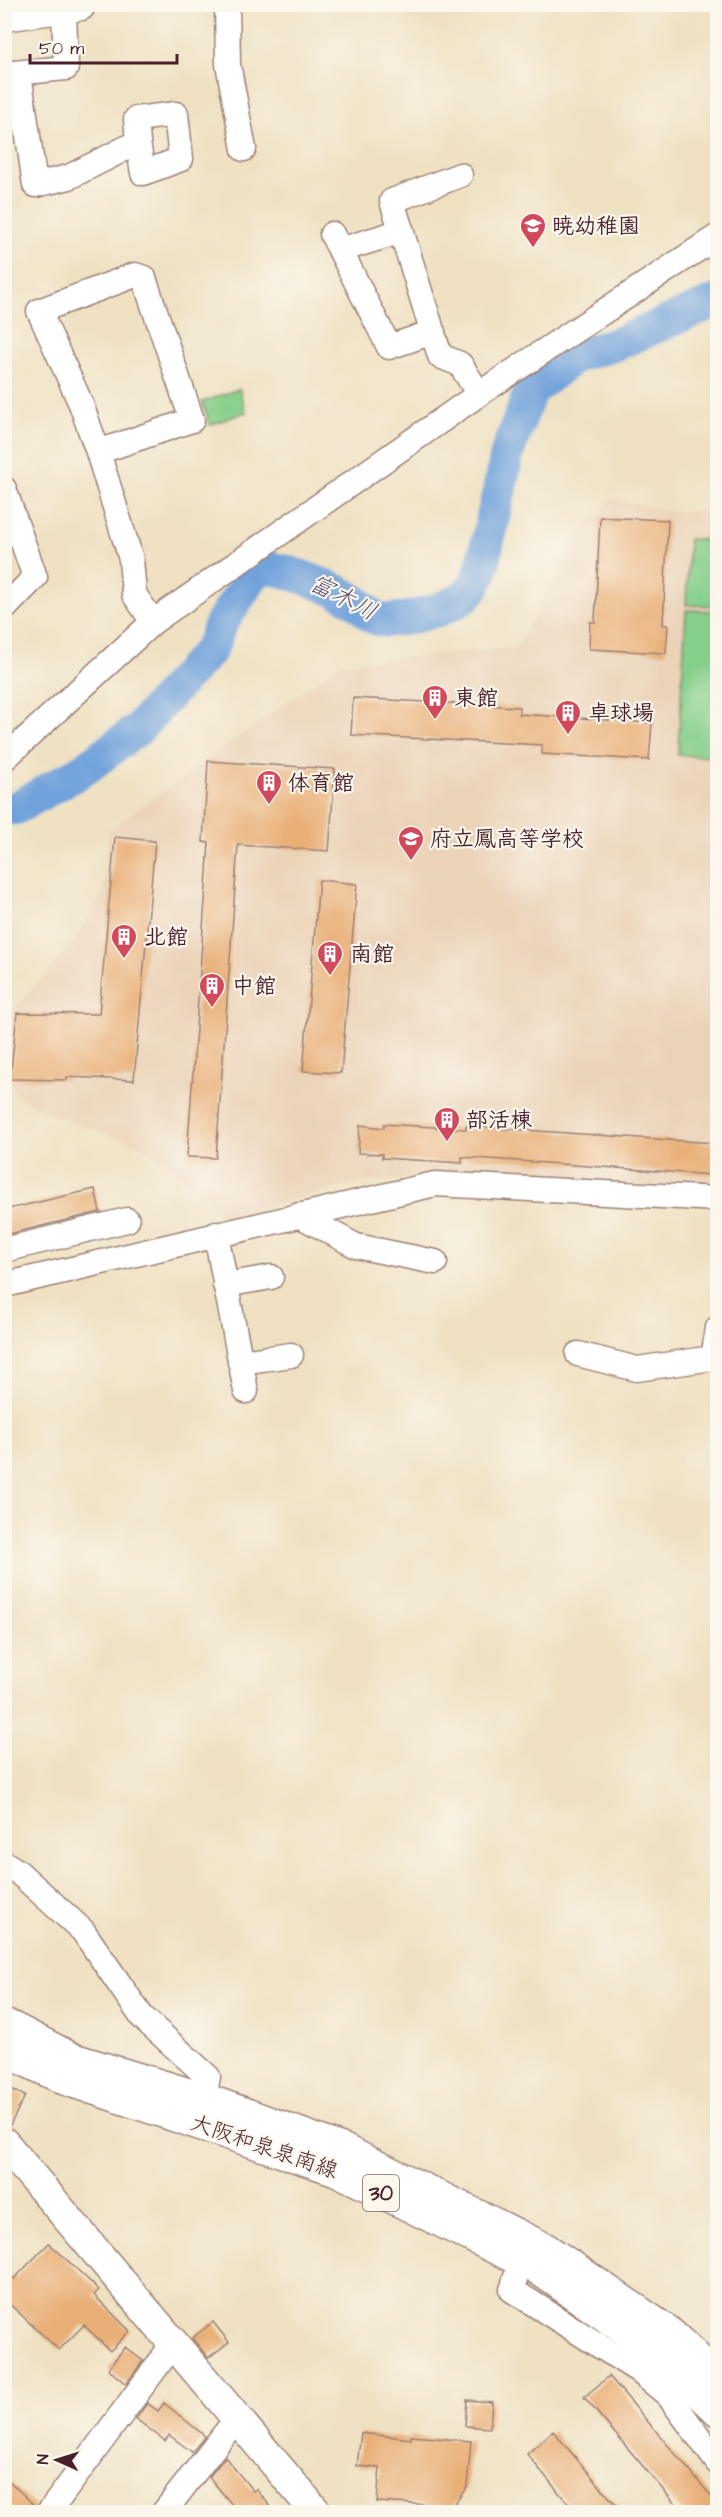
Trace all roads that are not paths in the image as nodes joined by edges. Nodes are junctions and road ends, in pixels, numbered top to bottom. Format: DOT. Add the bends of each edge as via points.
graph roads {
  1 [pos="227,4"];
  2 [pos="73,8"];
  3 [pos="4,19"];
  4 [pos="12,73"];
  5 [pos="138,142"];
  6 [pos="244,149"];
  7 [pos="460,174"];
  8 [pos="402,231"];
  9 [pos="717,237"];
  10 [pos="433,332"];
  11 [pos="479,394"];
  12 [pos="98,452"];
  13 [pos="4,489"];
  14 [pos="4,609"];
  15 [pos="153,622"];
  16 [pos="8,747"];
  17 [pos="717,1199"];
  18 [pos="299,1215"];
  19 [pos="127,1220"];
  20 [pos="216,1234"];
  21 [pos="4,1251"];
  22 [pos="435,1262"];
  23 [pos="271,1277"];
  24 [pos="4,1285"];
  25 [pos="225,1285"];
  26 [pos="717,1328"];
  27 [pos="578,1354"];
  28 [pos="291,1355"];
  29 [pos="240,1362"];
  30 [pos="246,1391"];
  31 [pos="4,1863"];
  32 [pos="4,2026"];
  33 [pos="4,2051"];
  34 [pos="204,2098"];
  35 [pos="4,2143"];
  36 [pos="521,2260"];
  37 [pos="174,2343"];
  38 [pos="717,2377"];
  39 [pos="717,2410"];
  40 [pos="237,2418"];
  41 [pos="717,2463"];
  42 [pos="49,2512"];
  43 [pos="164,2512"];
  44 [pos="316,2512"];
  1 -- 6 [label="street" via="228,64"];
  2 -- 3 [label="street"];
  2 -- 4 [label="street" via="66,68"];
  4 -- 5 [label="street" via="34,185 69,177"];
  7 -- 8 [label="street" via="392,201"];
  8 -- 10 [label="street"];
  8 -- 10 [label="street" via="336,242 389,347"];
  9 -- 11 [label="street"];
  10 -- 11 [label="street" via="440,356 460,364"];
  11 -- 15 [label="street"];
  12 -- 12 [label="street" via="39,311 135,274 144,279 192,420"];
  12 -- 15 [label="street" via="131,559 134,594"];
  13 -- 14 [label="street" via="34,577"];
  15 -- 16 [label="street"];
  17 -- 18 [label="street" via="435,1184"];
  18 -- 20 [label="street"];
  18 -- 22 [label="street" via="356,1246"];
  19 -- 21 [label="street"];
  20 -- 24 [label="street"];
  20 -- 25 [label="street"];
  23 -- 25 [label="street"];
  25 -- 29 [label="street"];
  26 -- 27 [label="street" via="713,1358 637,1369"];
  28 -- 29 [label="street"];
  29 -- 30 [label="street"];
  31 -- 34 [label="street" via="83,1931 142,2017 208,2077"];
  32 -- 34 [label="main road, 大阪和泉泉南線 / 30" via="72,2058"];
  33 -- 36 [label="main road, 大阪和泉泉南線 / 30" via="63,2079 335,2170"];
  34 -- 38 [label="main road, 大阪和泉泉南線 / 30" via="343,2149 545,2248 668,2331"];
  35 -- 37 [label="main road"];
  36 -- 39 [label="main road, 大阪和泉泉南線 / 30" via="656,2352"];
  36 -- 41 [label="street" via="512,2290 639,2371 668,2396"];
  37 -- 40 [label="main road"];
  37 -- 42 [label="street"];
  40 -- 43 [label="street"];
  40 -- 44 [label="main road"];
}
